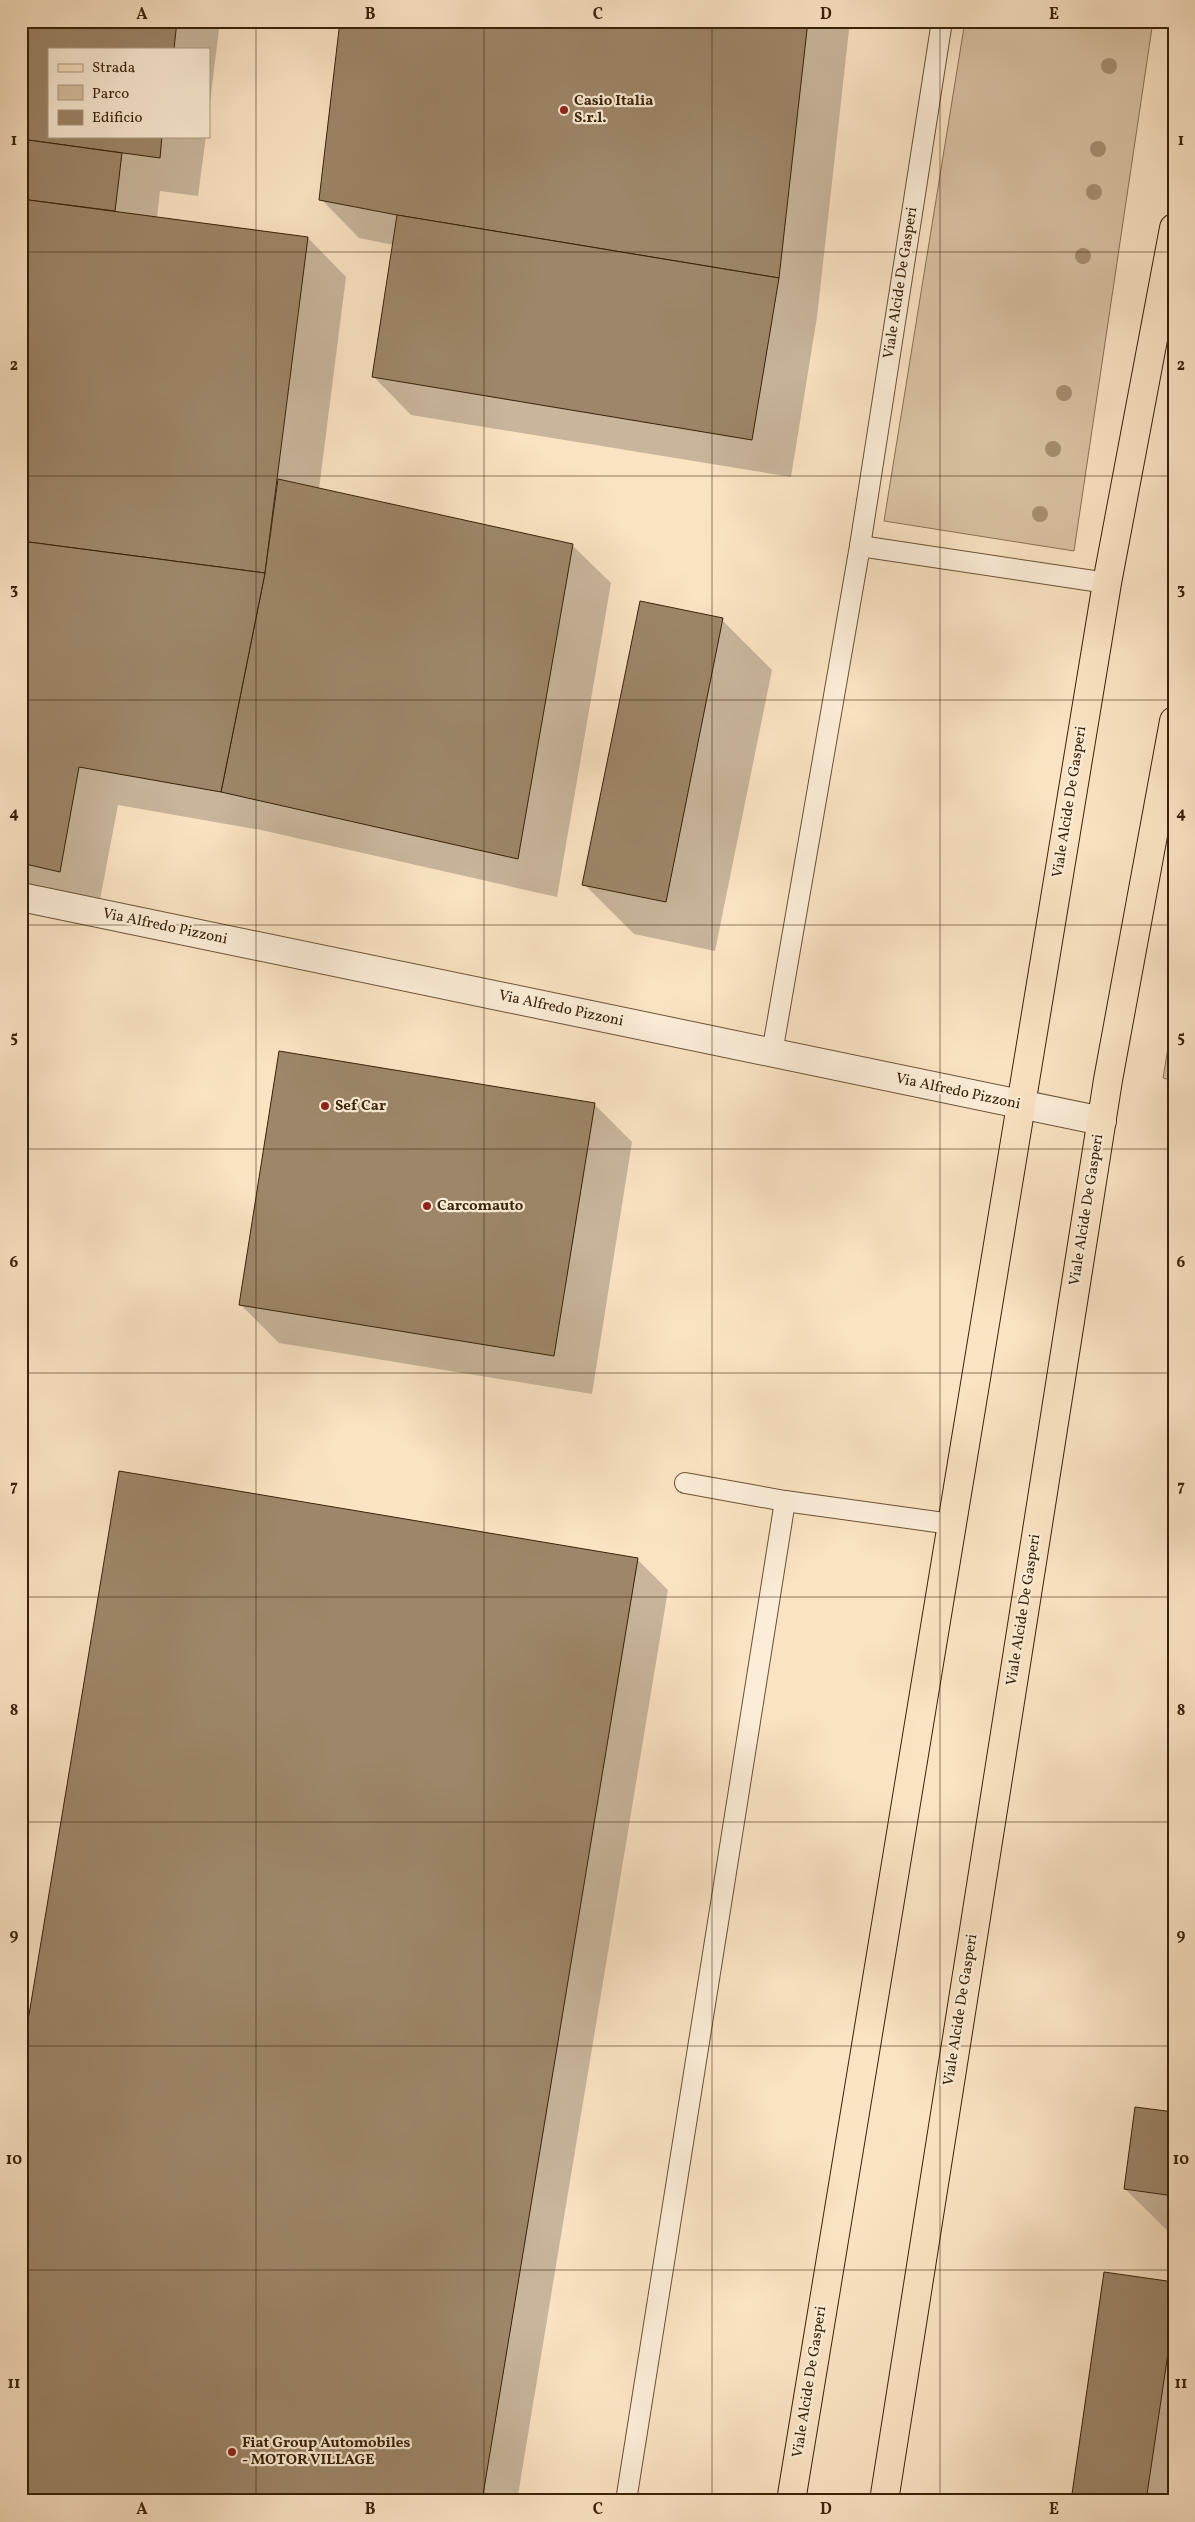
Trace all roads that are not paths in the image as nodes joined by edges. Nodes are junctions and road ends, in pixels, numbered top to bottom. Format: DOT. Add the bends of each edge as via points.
graph roads {
  1 [pos="942,21"];
  2 [pos="1174,228"];
  3 [pos="860,546"];
  4 [pos="1107,583"];
  5 [pos="1174,721"];
  6 [pos="21,897"];
  7 [pos="772,1053"];
  8 [pos="1019,1105"];
  9 [pos="1102,1121"];
  10 [pos="685,1483"];
  11 [pos="785,1501"];
  12 [pos="951,1524"];
  13 [pos="626,2501"];
  14 [pos="791,2501"];
  15 [pos="884,2501"];
  1 -- 3 [label="lane, Viale Alcide De Gasperi"];
  2 -- 4 [label="main road, Viale Alcide De Gasperi"];
  3 -- 4 [label="lane"];
  3 -- 7 [label="lane, Viale Alcide De Gasperi"];
  4 -- 8 [label="main road, Viale Alcide De Gasperi"];
  5 -- 9 [label="main road, Viale Alcide De Gasperi"];
  6 -- 7 [label="street, Via Alfredo Pizzoni"];
  7 -- 8 [label="street, Via Alfredo Pizzoni"];
  8 -- 9 [label="street, Via Alfredo Pizzoni"];
  8 -- 12 [label="main road, Viale Alcide De Gasperi"];
  9 -- 15 [label="main road, Viale Alcide De Gasperi"];
  10 -- 11 [label="lane"];
  11 -- 12 [label="lane"];
  11 -- 13 [label="lane"];
  12 -- 14 [label="main road, Viale Alcide De Gasperi"];
}
